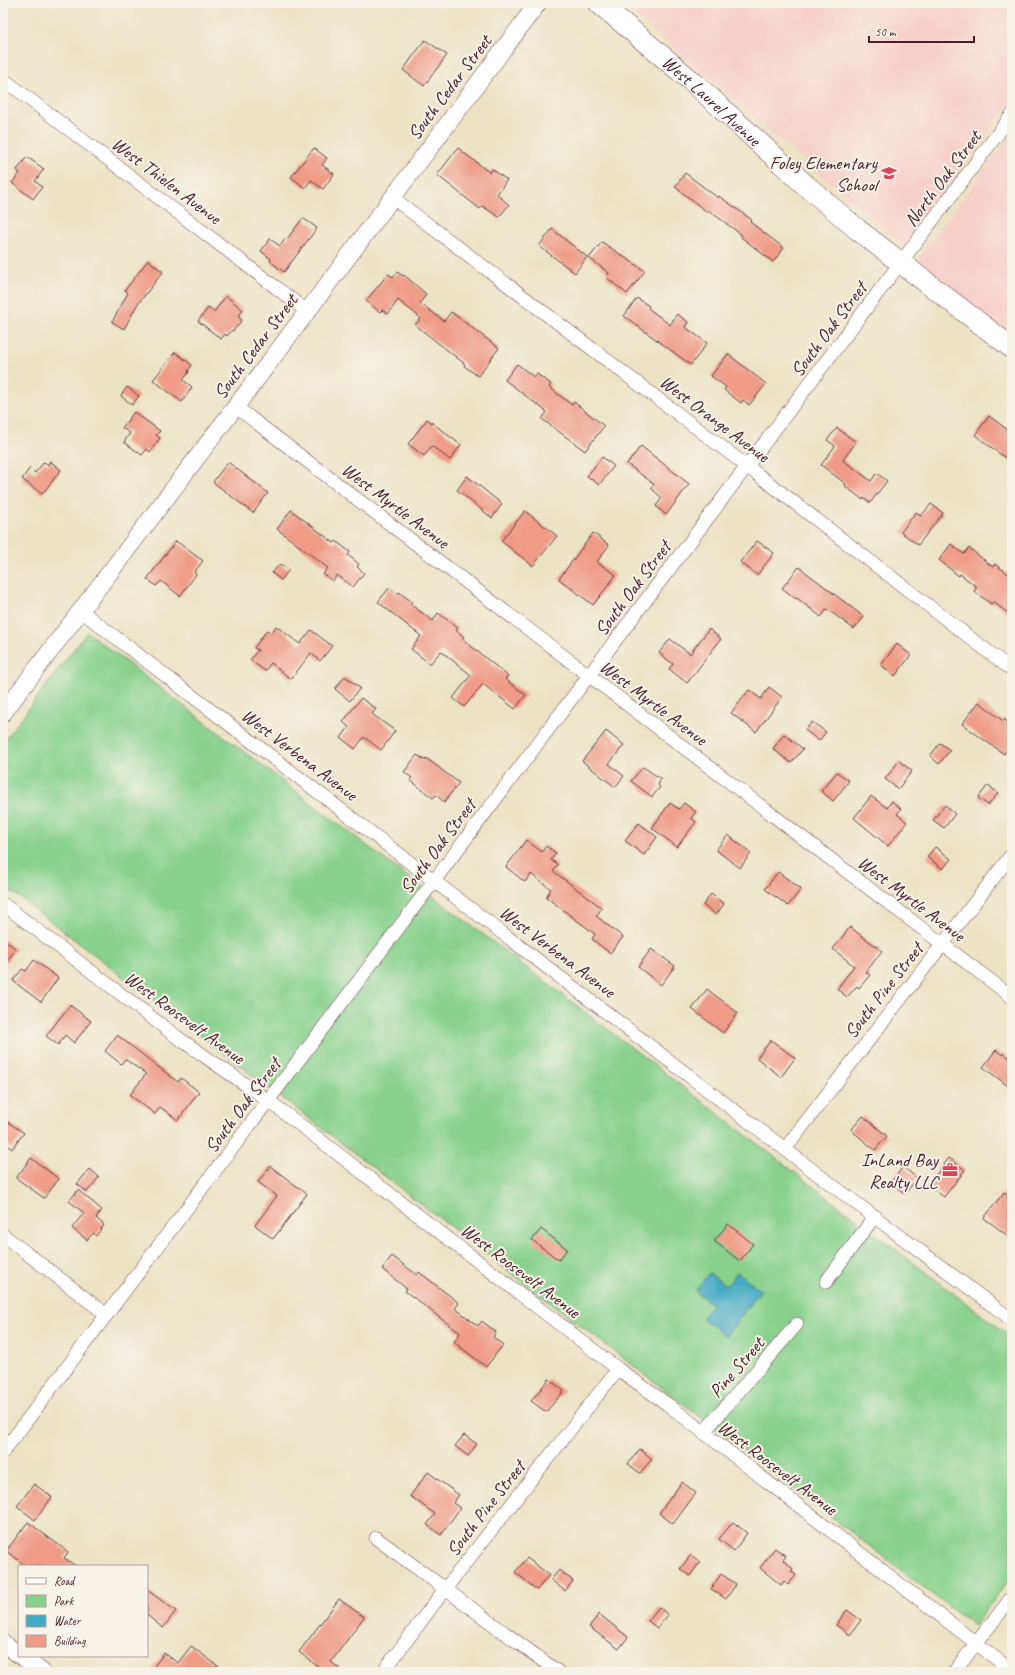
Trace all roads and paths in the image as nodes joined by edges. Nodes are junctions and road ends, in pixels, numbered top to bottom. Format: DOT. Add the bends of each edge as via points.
graph roads {
  1 [pos="538,3"];
  2 [pos="599,3"];
  3 [pos="3,79"];
  4 [pos="1012,115"];
  5 [pos="393,198"];
  6 [pos="901,263"];
  7 [pos="308,312"];
  8 [pos="1012,348"];
  9 [pos="236,406"];
  10 [pos="748,467"];
  11 [pos="81,611"];
  12 [pos="1012,670"];
  13 [pos="589,676"];
  14 [pos="3,713"];
  15 [pos="1012,854"];
  16 [pos="435,881"];
  17 [pos="3,904"];
  18 [pos="942,945"];
  19 [pos="1012,997"];
  20 [pos="269,1101"];
  21 [pos="785,1149"];
  22 [pos="875,1216"];
  23 [pos="3,1235"];
  24 [pos="826,1282"];
  25 [pos="107,1314"];
  26 [pos="1012,1320"];
  27 [pos="797,1324"];
  28 [pos="618,1369"];
  29 [pos="703,1433"];
  30 [pos="3,1452"];
  31 [pos="376,1538"];
  32 [pos="445,1589"];
  33 [pos="1012,1596"];
  34 [pos="3,1643"];
  35 [pos="976,1643"];
  36 [pos="18,1654"];
  37 [pos="23,1657"];
  38 [pos="1012,1671"];
  39 [pos="42,1672"];
  40 [pos="383,1672"];
  41 [pos="558,1672"];
  42 [pos="954,1672"];
  1 -- 5 [label="street, South Cedar Street"];
  2 -- 6 [label="main road, West Laurel Avenue" via="694,83 802,182"];
  3 -- 7 [label="street, West Thielen Avenue"];
  4 -- 6 [label="street, North Oak Street"];
  5 -- 7 [label="street, South Cedar Street"];
  5 -- 10 [label="street, West Orange Avenue"];
  6 -- 8 [label="main road, West Laurel Avenue"];
  6 -- 10 [label="street, South Oak Street"];
  7 -- 9 [label="street, South Cedar Street"];
  9 -- 11 [label="street, South Cedar Street"];
  9 -- 13 [label="street, West Myrtle Avenue"];
  10 -- 12 [label="street, West Orange Avenue"];
  10 -- 13 [label="street, South Oak Street"];
  11 -- 14 [label="street, South Cedar Street"];
  11 -- 16 [label="street, West Verbena Avenue"];
  13 -- 16 [label="street, South Oak Street"];
  13 -- 18 [label="street, West Myrtle Avenue"];
  15 -- 18 [label="street, South Pine Street"];
  16 -- 20 [label="street, South Oak Street"];
  16 -- 21 [label="street, West Verbena Avenue"];
  17 -- 20 [label="street, West Roosevelt Avenue" via="177,1037"];
  18 -- 19 [label="street, West Myrtle Avenue"];
  18 -- 21 [label="street, South Pine Street"];
  20 -- 25 [label="street, South Oak Street"];
  20 -- 28 [label="street, West Roosevelt Avenue"];
  21 -- 22 [label="street, West Verbena Avenue"];
  22 -- 24 [label="street"];
  22 -- 26 [label="street, West Verbena Avenue"];
  23 -- 25 [label="street"];
  25 -- 30 [label="street, South Oak Street"];
  27 -- 29 [label="street, Pine Street"];
  28 -- 29 [label="street, West Roosevelt Avenue"];
  28 -- 32 [label="street, South Pine Street"];
  29 -- 35 [label="street, West Roosevelt Avenue"];
  31 -- 32 [label="street"];
  32 -- 40 [label="street, South Pine Street"];
  32 -- 41 [label="street"];
  33 -- 35 [label="street"];
  34 -- 36 [label="street"];
  35 -- 38 [label="street, West Roosevelt Avenue"];
  35 -- 42 [label="street"];
  37 -- 39 [label="street"];
}
